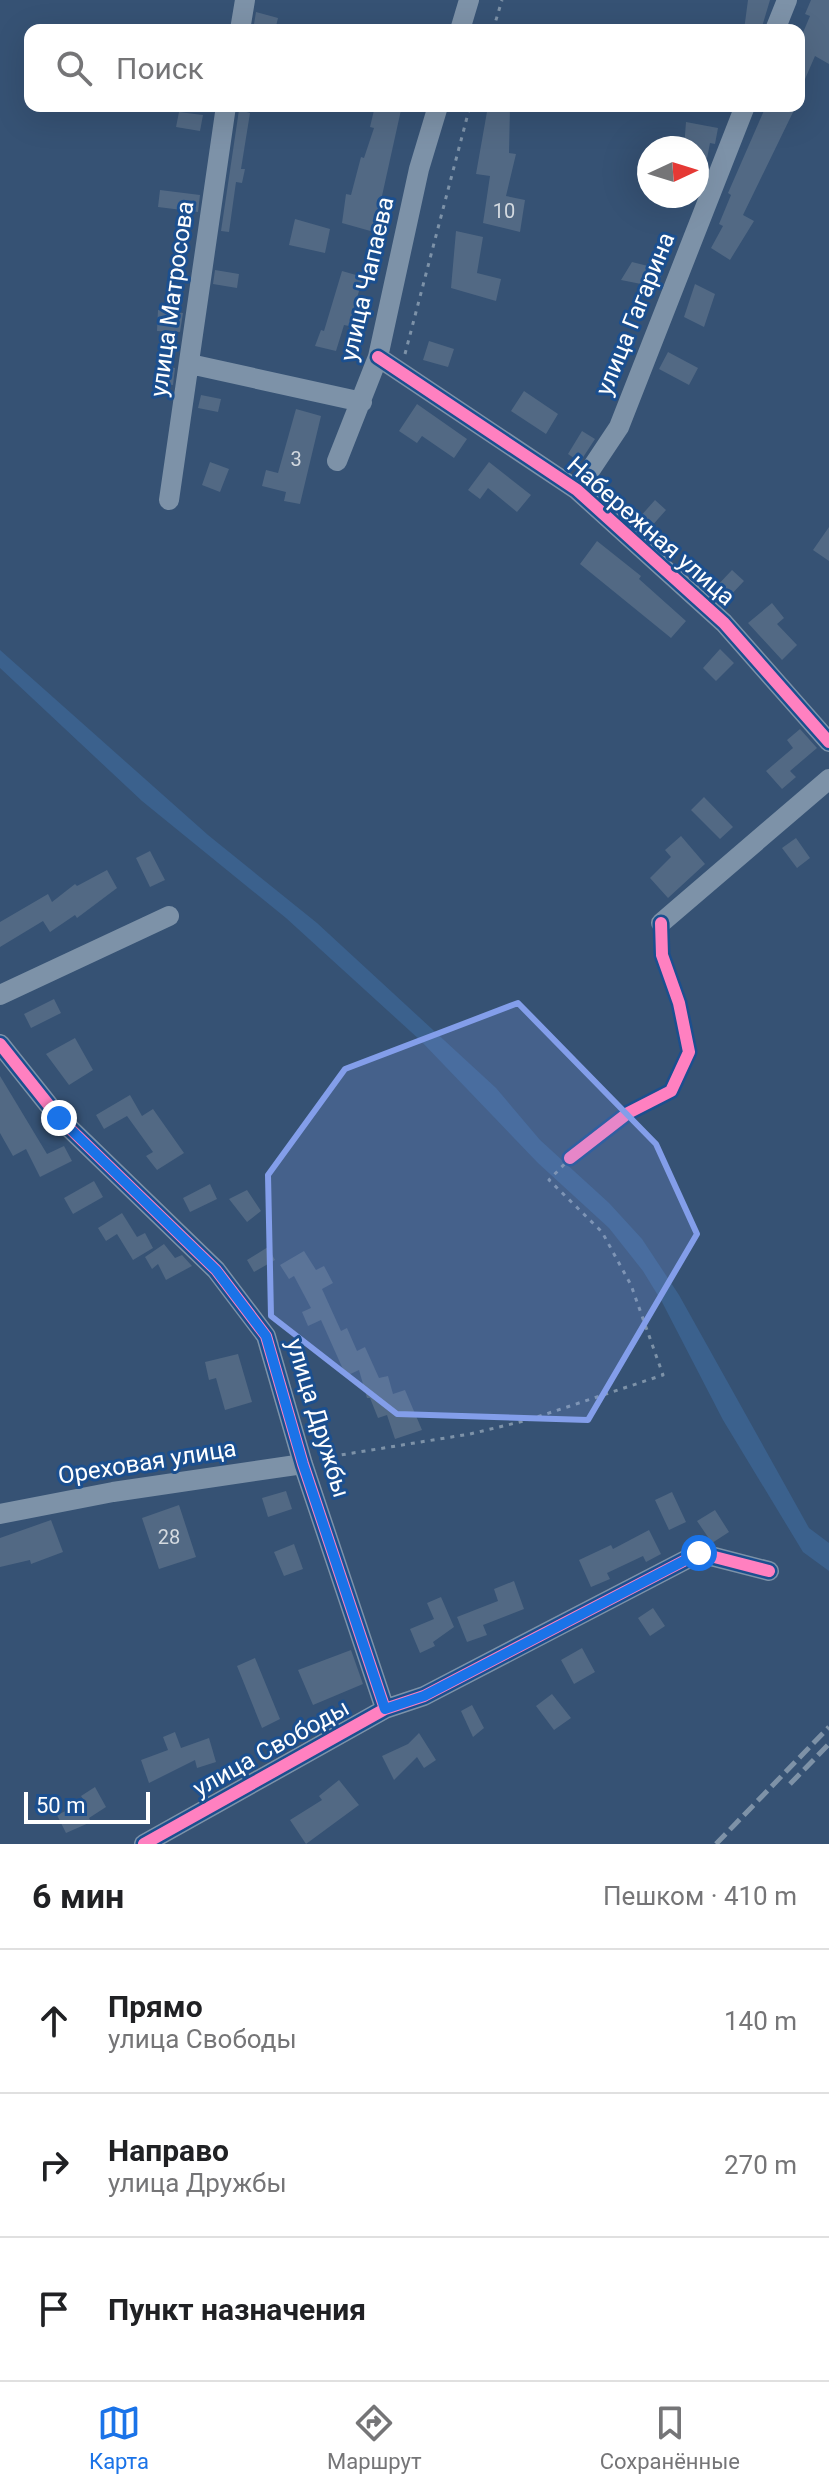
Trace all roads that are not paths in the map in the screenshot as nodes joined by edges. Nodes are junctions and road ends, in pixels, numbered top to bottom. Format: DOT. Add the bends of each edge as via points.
graph roads {
  1 [pos="245,0"];
  2 [pos="469,0"];
  3 [pos="787,0"];
  4 [pos="241,24"];
  5 [pos="462,24"];
  6 [pos="777,24"];
  7 [pos="225,112"];
  8 [pos="436,112"];
  9 [pos="743,112"];
  10 [pos="378,357"];
  11 [pos="190,364"];
  12 [pos="362,402"];
  13 [pos="337,461"];
  14 [pos="577,490"];
  15 [pos="169,500"];
  16 [pos="829,742"];
  17 [pos="829,779"];
  18 [pos="169,916"];
  19 [pos="661,923"];
  20 [pos="0,995"];
  21 [pos="0,1044"];
  22 [pos="303,1464"];
  23 [pos="0,1514"];
  24 [pos="769,1571"];
  25 [pos="385,1709"];
  26 [pos="144,1844"];
  1 -- 4 [label="street"];
  2 -- 5 [label="street"];
  3 -- 6 [label="street"];
  7 -- 11 [label="street, улица Матросова"];
  8 -- 10 [label="street, улица Чапаева"];
  9 -- 14 [label="street, улица Гагарина" via="619,427"];
  10 -- 12 [label="street, улица Чапаева"];
  10 -- 14 [label="street, Набережная улица"];
  11 -- 12 [label="street"];
  11 -- 15 [label="street, улица Матросова"];
  12 -- 13 [label="street, улица Чапаева"];
  14 -- 16 [label="street, Набережная улица" via="724,623"];
  17 -- 19 [label="street"];
  18 -- 20 [label="street"];
  21 -- 22 [label="street, улица Дружбы" via="59,1118 216,1270 266,1336"];
  22 -- 23 [label="street, Ореховая улица"];
  22 -- 25 [label="street, улица Дружбы"];
  24 -- 25 [label="street, улица Свободы" via="699,1553 424,1696"];
  25 -- 26 [label="street, улица Свободы"];
}
